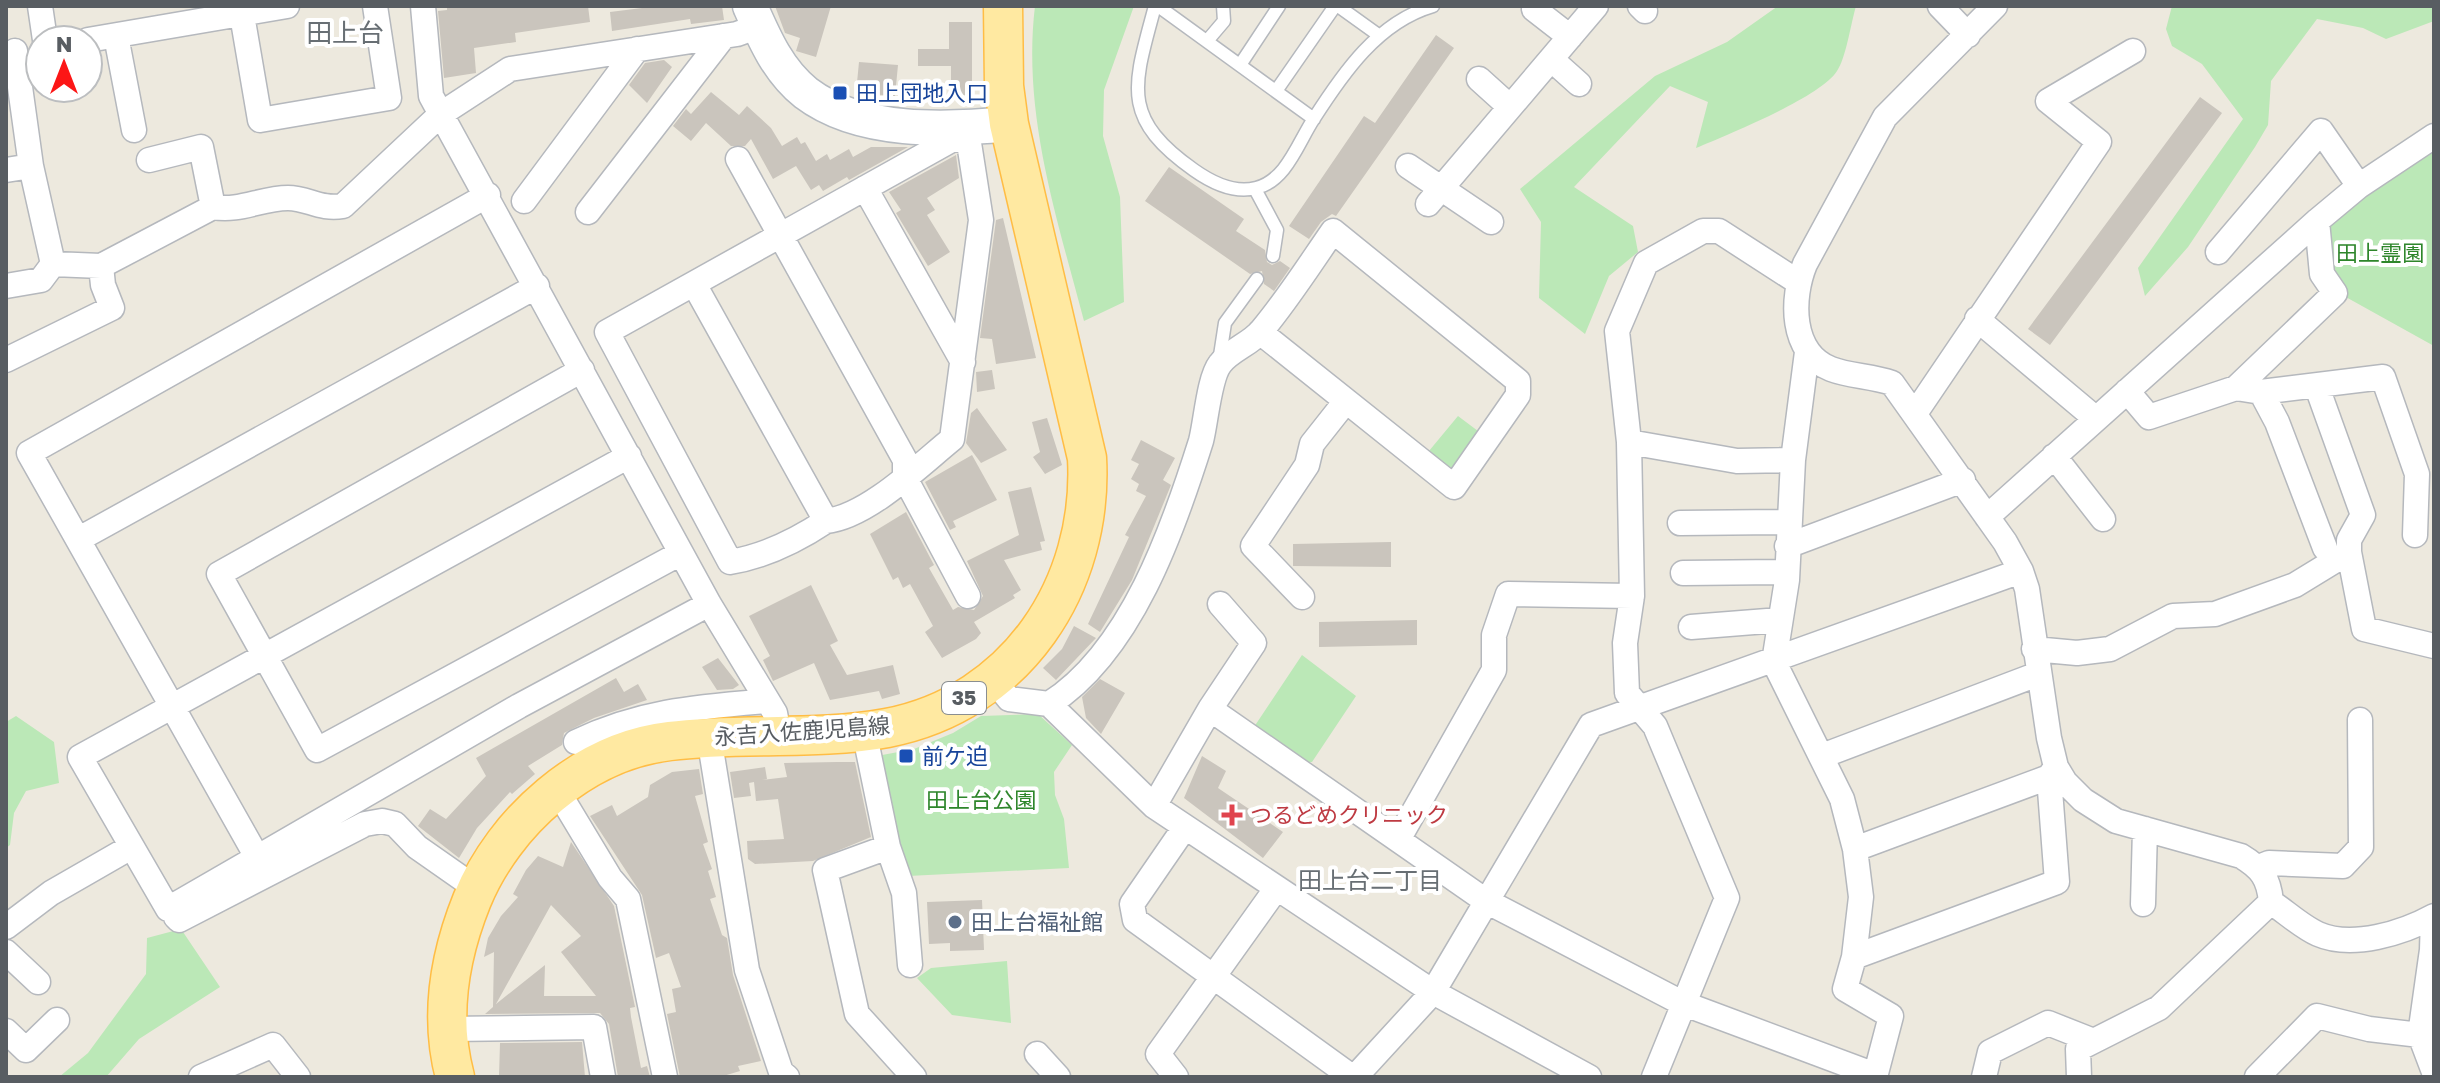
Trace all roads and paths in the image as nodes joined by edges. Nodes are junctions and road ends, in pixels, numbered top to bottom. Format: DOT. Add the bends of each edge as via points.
graph roads {
  1 [pos="287,6"];
  2 [pos="375,6"];
  3 [pos="423,6"];
  4 [pos="1003,6"];
  5 [pos="1156,6"];
  6 [pos="1223,6"];
  7 [pos="1279,6"];
  8 [pos="1336,6"];
  9 [pos="1433,6"];
  10 [pos="1596,6"];
  11 [pos="1940,6"];
  12 [pos="1995,6"];
  13 [pos="1534,9"];
  14 [pos="242,15"];
  15 [pos="754,16"];
  16 [pos="1377,34"];
  17 [pos="1968,35"];
  18 [pos="116,36"];
  19 [pos="724,36"];
  20 [pos="1570,37"];
  21 [pos="104,38"];
  22 [pos="1207,41"];
  23 [pos="637,49"];
  24 [pos="2133,51"];
  25 [pos="11,52"];
  26 [pos="1551,59"];
  27 [pos="1240,65"];
  28 [pos="1479,79"];
  29 [pos="1579,84"];
  30 [pos="1276,91"];
  31 [pos="1510,107"];
  32 [pos="441,114"];
  33 [pos="1314,119"];
  34 [pos="1009,124"];
  35 [pos="134,130"];
  36 [pos="954,133"];
  37 [pos="2434,136"];
  38 [pos="738,159"];
  39 [pos="149,160"];
  40 [pos="31,166"];
  41 [pos="1408,166"];
  42 [pos="6,170"];
  43 [pos="2359,186"];
  44 [pos="865,188"];
  45 [pos="1255,189"];
  46 [pos="488,195"];
  47 [pos="1434,197"];
  48 [pos="524,201"];
  49 [pos="213,207"];
  50 [pos="588,212"];
  51 [pos="2317,221"];
  52 [pos="1491,222"];
  53 [pos="780,236"];
  54 [pos="2218,252"];
  55 [pos="1273,256"];
  56 [pos="53,264"];
  57 [pos="101,266"];
  58 [pos="1257,279"];
  59 [pos="1798,282"];
  60 [pos="694,284"];
  61 [pos="6,286"];
  62 [pos="537,286"];
  63 [pos="1977,319"];
  64 [pos="1260,332"];
  65 [pos="1807,352"];
  66 [pos="6,360"];
  67 [pos="963,362"];
  68 [pos="1218,365"];
  69 [pos="582,370"];
  70 [pos="2317,387"];
  71 [pos="2236,388"];
  72 [pos="2127,391"];
  73 [pos="2261,392"];
  74 [pos="1346,401"];
  75 [pos="1916,412"];
  76 [pos="2095,418"];
  77 [pos="1629,442"];
  78 [pos="629,456"];
  79 [pos="2054,456"];
  80 [pos="1793,460"];
  81 [pos="905,478"];
  82 [pos="1963,480"];
  83 [pos="1987,517"];
  84 [pos="2103,519"];
  85 [pos="826,521"];
  86 [pos="1680,523"];
  87 [pos="1788,534"];
  88 [pos="2415,535"];
  89 [pos="79,539"];
  90 [pos="2337,550"];
  91 [pos="681,553"];
  92 [pos="2021,571"];
  93 [pos="1787,572"];
  94 [pos="1683,573"];
  95 [pos="968,596"];
  96 [pos="1632,596"];
  97 [pos="1302,597"];
  98 [pos="709,604"];
  99 [pos="1220,604"];
  100 [pos="1780,620"];
  101 [pos="1691,627"];
  102 [pos="2434,646"];
  103 [pos="2034,649"];
  104 [pos="264,657"];
  105 [pos="1774,662"];
  106 [pos="2038,674"];
  107 [pos="992,678"];
  108 [pos="1049,704"];
  109 [pos="173,706"];
  110 [pos="1638,707"];
  111 [pos="1210,709"];
  112 [pos="773,718"];
  113 [pos="2360,720"];
  114 [pos="864,731"];
  115 [pos="709,737"];
  116 [pos="576,742"];
  117 [pos="1822,756"];
  118 [pos="2052,772"];
  119 [pos="557,790"];
  120 [pos="1154,806"];
  121 [pos="1185,827"];
  122 [pos="2145,829"];
  123 [pos="1399,838"];
  124 [pos="131,847"];
  125 [pos="888,847"];
  126 [pos="1855,849"];
  127 [pos="257,857"];
  128 [pos="2259,867"];
  129 [pos="477,889"];
  130 [pos="1276,889"];
  131 [pos="1486,901"];
  132 [pos="2271,902"];
  133 [pos="2143,904"];
  134 [pos="168,909"];
  135 [pos="2433,917"];
  136 [pos="6,927"];
  137 [pos="6,952"];
  138 [pos="1854,957"];
  139 [pos="910,965"];
  140 [pos="1215,975"];
  141 [pos="38,982"];
  142 [pos="1433,992"];
  143 [pos="1682,1003"];
  144 [pos="57,1020"];
  145 [pos="448,1029"];
  146 [pos="6,1031"];
  147 [pos="2420,1035"];
  148 [pos="2091,1040"];
  149 [pos="1037,1054"];
  150 [pos="2430,1073"];
  151 [pos="776,1075"];
  152 [pos="1875,1076"];
  153 [pos="201,1077"];
  154 [pos="298,1077"];
  155 [pos="455,1077"];
  156 [pos="603,1077"];
  157 [pos="665,1077"];
  158 [pos="914,1077"];
  159 [pos="1058,1077"];
  160 [pos="1176,1077"];
  161 [pos="1354,1077"];
  162 [pos="1589,1077"];
  163 [pos="1654,1077"];
  164 [pos="1984,1077"];
  165 [pos="2079,1077"];
  166 [pos="2257,1077"];
  1 -- 14 [label="street"];
  2 -- 14 [label="street" via="389,98 260,120"];
  3 -- 32 [label="street" via="431,96"];
  4 -- 34 [label="main road, 永吉入佐鹿児島線 / 35"];
  5 -- 22 [label="lane"];
  5 -- 45 [label="lane" via="1137,72 1137,99 1148,130 1211,183"];
  6 -- 22 [label="lane" via="1224,21"];
  7 -- 27 [label="lane"];
  8 -- 16 [label="lane"];
  8 -- 30 [label="lane"];
  9 -- 16 [label="lane" via="1412,12"];
  10 -- 20 [label="street"];
  11 -- 17 [label="street"];
  12 -- 17 [label="street"];
  13 -- 20 [label="street"];
  14 -- 18 [label="street"];
  15 -- 19 [label="street"];
  15 -- 36 [label="street" via="786,73 823,104 882,122"];
  16 -- 33 [label="lane"];
  17 -- 59 [label="street" via="1885,117"];
  18 -- 21 [label="street"];
  18 -- 35 [label="street"];
  19 -- 23 [label="street"];
  19 -- 50 [label="street"];
  20 -- 26 [label="street"];
  22 -- 27 [label="lane"];
  23 -- 32 [label="street" via="510,69"];
  23 -- 48 [label="street"];
  24 -- 63 [label="street" via="2048,101 2099,142"];
  25 -- 40 [label="street"];
  26 -- 29 [label="street"];
  26 -- 31 [label="street"];
  27 -- 30 [label="lane"];
  28 -- 31 [label="street"];
  30 -- 33 [label="lane"];
  31 -- 47 [label="street"];
  32 -- 46 [label="street"];
  32 -- 49 [label="street" via="343,206 326,209 289,198 231,210"];
  33 -- 45 [label="lane" via="1287,164"];
  34 -- 36 [label="street"];
  34 -- 107 [label="main road, 永吉入佐鹿児島線 / 35" via="1081,425 1089,493 1077,553 1056,607 1040,631"];
  36 -- 44 [label="street"];
  36 -- 67 [label="street" via="969,143 981,220"];
  37 -- 43 [label="street"];
  38 -- 53 [label="street"];
  39 -- 49 [label="street" via="201,147"];
  40 -- 42 [label="street"];
  40 -- 56 [label="street"];
  41 -- 47 [label="street"];
  43 -- 51 [label="street"];
  43 -- 54 [label="street" via="2321,131"];
  44 -- 53 [label="street"];
  44 -- 67 [label="street"];
  45 -- 55 [label="lane" via="1277,230"];
  46 -- 62 [label="street"];
  46 -- 89 [label="street" via="29,453"];
  47 -- 52 [label="street"];
  49 -- 57 [label="street"];
  51 -- 71 [label="street" via="2322,274 2335,293"];
  51 -- 72 [label="street"];
  53 -- 60 [label="street"];
  53 -- 81 [label="street" via="905,460"];
  56 -- 57 [label="street"];
  56 -- 61 [label="street" via="41,280"];
  57 -- 66 [label="street" via="112,308"];
  58 -- 68 [label="lane" via="1225,323"];
  59 -- 65 [label="street" via="1796,320"];
  59 -- 77 [label="street" via="1719,231 1703,231 1646,263 1617,331"];
  60 -- 85 [label="street"];
  60 -- 85 [label="street" via="607,332 730,562 795,541"];
  62 -- 69 [label="street"];
  62 -- 89 [label="street"];
  63 -- 75 [label="street"];
  63 -- 76 [label="street"];
  64 -- 68 [label="street"];
  64 -- 74 [label="street"];
  64 -- 74 [label="street" via="1333,231 1518,381 1518,395 1454,487"];
  65 -- 75 [label="street" via="1830,369 1892,383"];
  65 -- 80 [label="street"];
  67 -- 81 [label="street" via="952,439"];
  68 -- 108 [label="street" via="1201,438 1144,586 1086,678"];
  69 -- 78 [label="street"];
  69 -- 104 [label="street" via="219,574"];
  70 -- 73 [label="street"];
  70 -- 88 [label="street" via="2383,377 2417,474"];
  70 -- 90 [label="street" via="2363,515"];
  71 -- 72 [label="street" via="2149,417"];
  71 -- 73 [label="street"];
  72 -- 76 [label="street"];
  73 -- 90 [label="street"];
  74 -- 97 [label="street" via="1312,444 1307,465 1253,546"];
  75 -- 82 [label="street"];
  76 -- 79 [label="street"];
  77 -- 80 [label="street" via="1737,461"];
  77 -- 96 [label="street"];
  78 -- 91 [label="street"];
  78 -- 104 [label="street"];
  79 -- 83 [label="street"];
  79 -- 84 [label="street"];
  80 -- 87 [label="street"];
  81 -- 85 [label="street" via="839,520"];
  81 -- 95 [label="street"];
  82 -- 83 [label="street"];
  82 -- 87 [label="street"];
  83 -- 92 [label="street"];
  86 -- 87 [label="street"];
  87 -- 93 [label="street"];
  89 -- 109 [label="street"];
  90 -- 102 [label="street" via="2364,629"];
  90 -- 103 [label="street" via="2295,585 2215,614 2173,616 2110,649"];
  91 -- 98 [label="street"];
  91 -- 104 [label="street" via="317,750"];
  92 -- 103 [label="street"];
  92 -- 105 [label="street"];
  93 -- 94 [label="street"];
  93 -- 100 [label="street"];
  96 -- 110 [label="street" via="1625,643 1627,693"];
  96 -- 123 [label="street" via="1508,594 1494,635 1494,670"];
  98 -- 112 [label="street"];
  98 -- 127 [label="street"];
  99 -- 111 [label="street" via="1254,643"];
  100 -- 101 [label="street"];
  100 -- 105 [label="street"];
  103 -- 106 [label="street"];
  104 -- 109 [label="street"];
  105 -- 110 [label="street"];
  105 -- 117 [label="street"];
  106 -- 117 [label="street"];
  106 -- 118 [label="street"];
  107 -- 108 [label="street" via="1009,699"];
  107 -- 114 [label="main road, 永吉入佐鹿児島線 / 35" via="936,712"];
  108 -- 120 [label="street"];
  109 -- 124 [label="street" via="80,757"];
  109 -- 127 [label="street"];
  110 -- 131 [label="street" via="1591,725"];
  110 -- 143 [label="street" via="1655,726 1727,898"];
  111 -- 120 [label="street"];
  111 -- 123 [label="street"];
  112 -- 114 [label="main road, 永吉入佐鹿児島線 / 35"];
  112 -- 115 [label="main road, 永吉入佐鹿児島線 / 35"];
  112 -- 116 [label="street" via="685,708 634,717"];
  113 -- 128 [label="street" via="2361,847 2343,866"];
  114 -- 125 [label="street"];
  115 -- 119 [label="main road, 永吉入佐鹿児島線 / 35" via="666,741 626,753"];
  115 -- 151 [label="street" via="747,970"];
  117 -- 126 [label="street" via="1842,799"];
  118 -- 122 [label="street" via="2116,821"];
  118 -- 126 [label="street"];
  118 -- 138 [label="street" via="2057,882"];
  119 -- 129 [label="main road, 永吉入佐鹿児島線 / 35" via="522,820"];
  119 -- 157 [label="street" via="628,899"];
  120 -- 121 [label="street"];
  121 -- 130 [label="street"];
  121 -- 140 [label="street" via="1132,904 1135,920"];
  122 -- 128 [label="street" via="2241,856"];
  122 -- 133 [label="street"];
  123 -- 131 [label="street"];
  124 -- 134 [label="street"];
  124 -- 136 [label="street" via="51,893"];
  125 -- 139 [label="street" via="904,893"];
  125 -- 158 [label="street" via="825,870 857,1014"];
  126 -- 138 [label="street" via="1861,897"];
  127 -- 134 [label="street"];
  128 -- 132 [label="street" via="2270,886"];
  129 -- 134 [label="street" via="417,847 395,824 382,821 365,824 179,920"];
  129 -- 145 [label="main road, 永吉入佐鹿児島線 / 35" via="453,957"];
  130 -- 140 [label="street"];
  130 -- 142 [label="street"];
  131 -- 142 [label="street"];
  131 -- 143 [label="street"];
  132 -- 135 [label="street" via="2332,939 2374,937"];
  132 -- 148 [label="street" via="2159,1008"];
  135 -- 147 [label="street"];
  137 -- 141 [label="street"];
  138 -- 152 [label="street" via="1845,989 1891,1016"];
  140 -- 160 [label="street" via="1158,1054"];
  140 -- 161 [label="street"];
  142 -- 161 [label="street"];
  142 -- 162 [label="street"];
  143 -- 152 [label="street"];
  143 -- 163 [label="street"];
  144 -- 146 [label="street" via="26,1050"];
  145 -- 155 [label="main road, 永吉入佐鹿児島線 / 35"];
  145 -- 156 [label="street" via="594,1027"];
  147 -- 150 [label="street"];
  147 -- 166 [label="street" via="2317,1016"];
  148 -- 164 [label="street" via="2048,1023 1990,1052"];
  148 -- 165 [label="street" via="2078,1049"];
  149 -- 159 [label="street"];
  153 -- 154 [label="street" via="273,1045"];
}
